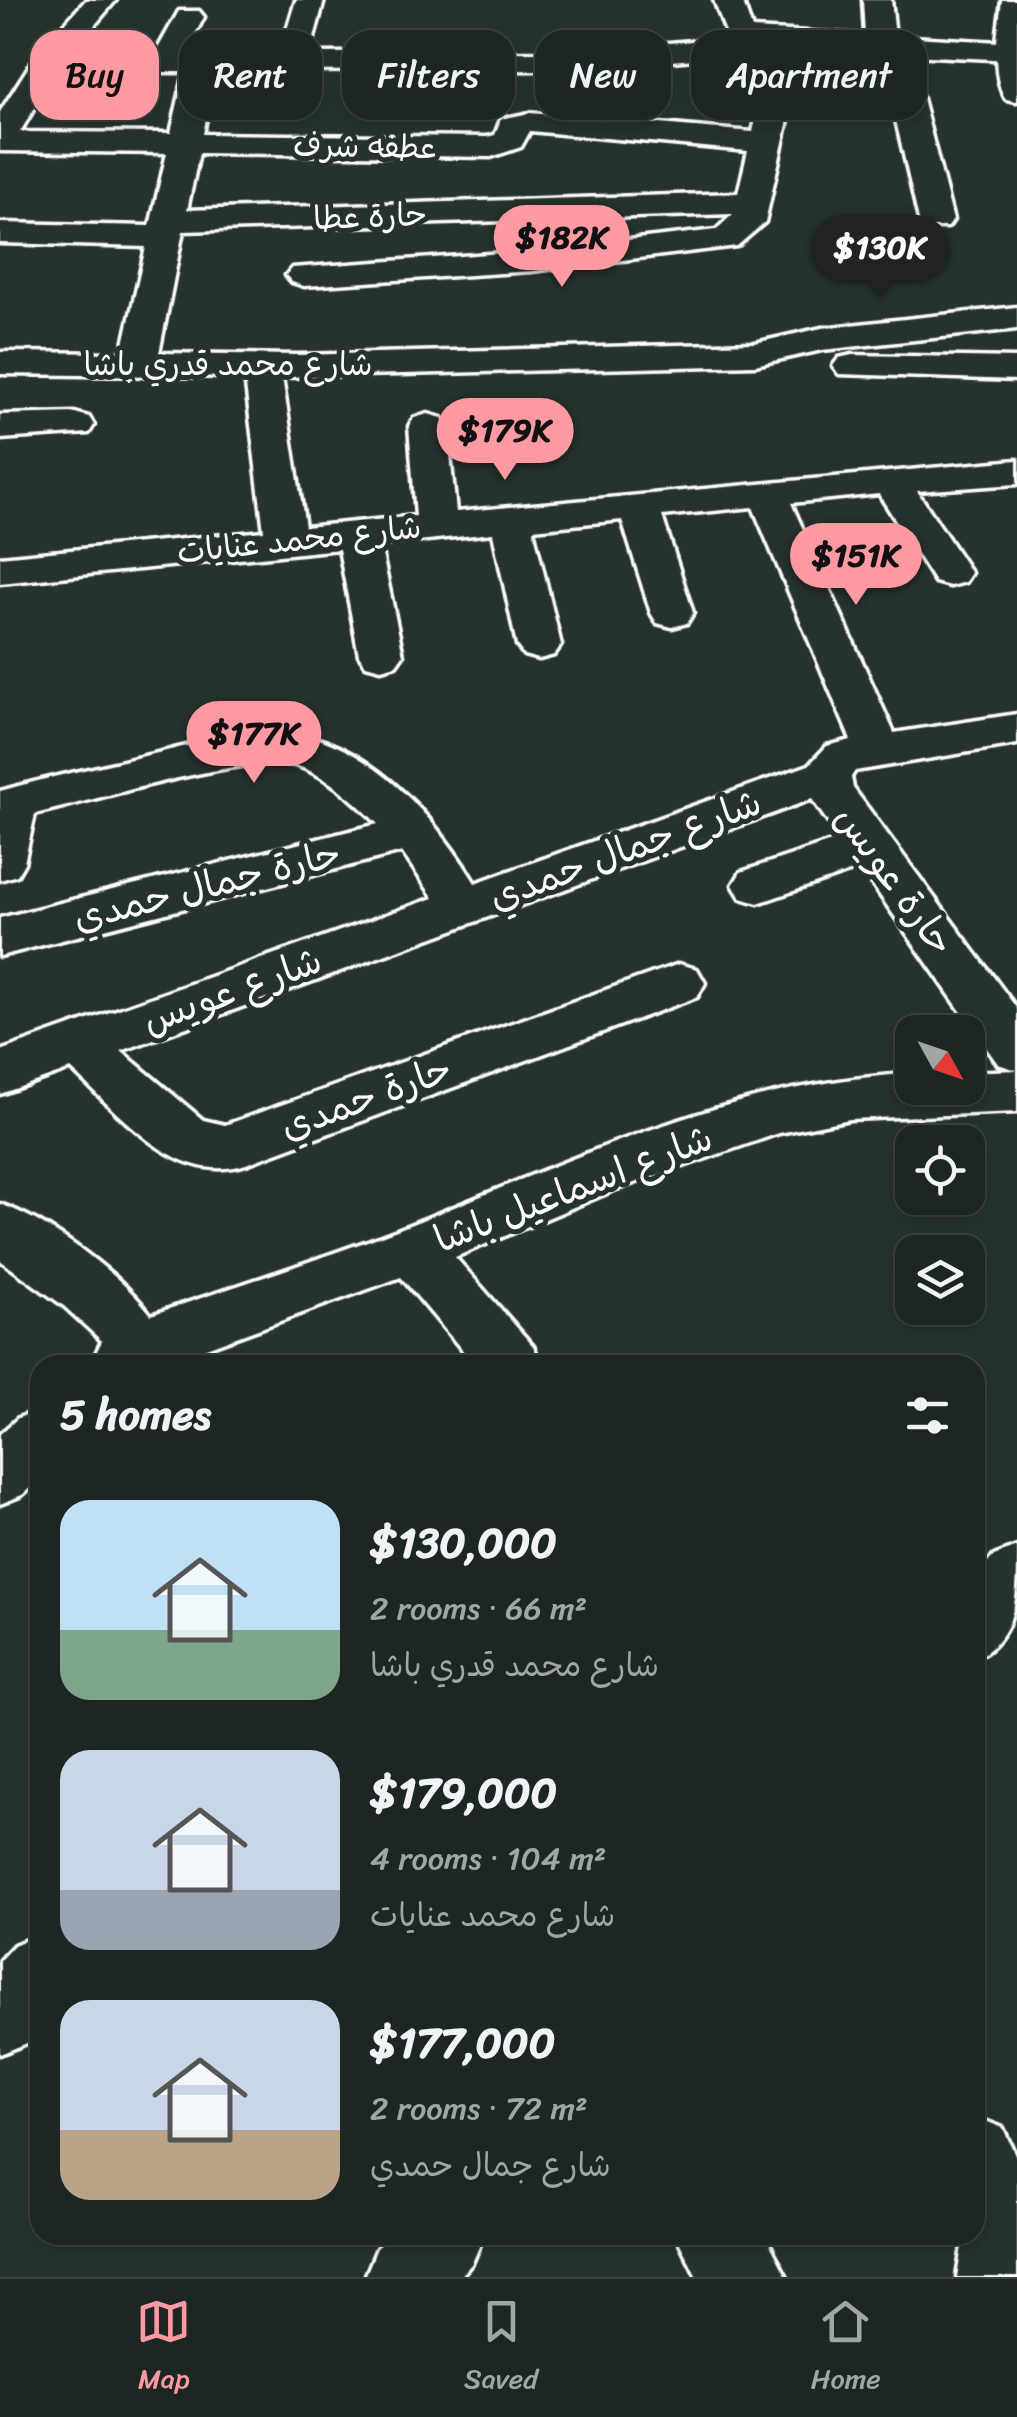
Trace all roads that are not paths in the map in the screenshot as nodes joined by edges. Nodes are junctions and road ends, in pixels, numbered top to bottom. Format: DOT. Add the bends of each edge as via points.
graph roads {
  1 [pos="102,0"];
  2 [pos="310,0"];
  3 [pos="728,0"];
  4 [pos="877,0"];
  5 [pos="1016,0"];
  6 [pos="912,16"];
  7 [pos="188,17"];
  8 [pos="75,30"];
  9 [pos="301,30"];
  10 [pos="738,30"];
  11 [pos="888,30"];
  12 [pos="904,30"];
  13 [pos="691,47"];
  14 [pos="927,47"];
  15 [pos="1012,50"];
  16 [pos="322,62"];
  17 [pos="159,63"];
  18 [pos="165,63"];
  19 [pos="179,63"];
  20 [pos="30,90"];
  21 [pos="1017,92"];
  22 [pos="190,120"];
  23 [pos="774,120"];
  24 [pos="912,120"];
  25 [pos="602,129"];
  26 [pos="0,140"];
  27 [pos="764,143"];
  28 [pos="185,144"];
  29 [pos="415,146"];
  30 [pos="600,164"];
  31 [pos="751,203"];
  32 [pos="414,214"];
  33 [pos="307,218"];
  34 [pos="936,220"];
  35 [pos="167,229"];
  36 [pos="0,233"];
  37 [pos="304,276"];
  38 [pos="1017,318"];
  39 [pos="291,343"];
  40 [pos="755,354"];
  41 [pos="0,363"];
  42 [pos="138,364"];
  43 [pos="1017,370"];
  44 [pos="75,425"];
  45 [pos="0,426"];
  46 [pos="428,426"];
  47 [pos="1017,472"];
  48 [pos="891,481"];
  49 [pos="767,493"];
  50 [pos="638,506"];
  51 [pos="510,518"];
  52 [pos="437,525"];
  53 [pos="357,533"];
  54 [pos="286,540"];
  55 [pos="0,570"];
  56 [pos="950,572"];
  57 [pos="672,613"];
  58 [pos="539,645"];
  59 [pos="381,654"];
  60 [pos="1017,729"];
  61 [pos="879,752"];
  62 [pos="827,776"];
  63 [pos="7,808"];
  64 [pos="414,832"];
  65 [pos="871,847"];
  66 [pos="0,863"];
  67 [pos="758,884"];
  68 [pos="464,906"];
  69 [pos="0,938"];
  70 [pos="680,982"];
  71 [pos="78,1045"];
  72 [pos="1017,1049"];
  73 [pos="0,1073"];
  74 [pos="1017,1092"];
  75 [pos="0,1228"];
  76 [pos="412,1249"];
  77 [pos="136,1355"];
  78 [pos="145,1355"];
  79 [pos="503,1355"];
  80 [pos="30,1447"];
  81 [pos="0,1475"];
  82 [pos="1017,1578"];
  83 [pos="985,1616"];
  84 [pos="30,1982"];
  85 [pos="0,2016"];
  86 [pos="985,2179"];
  87 [pos="435,2245"];
  88 [pos="723,2245"];
  89 [pos="406,2277"];
  90 [pos="746,2277"];
  91 [pos="998,2277"];
  1 -- 8 [label="street"];
  2 -- 9 [label="street"];
  3 -- 10 [label="street"];
  4 -- 11 [label="street"];
  5 -- 15 [label="street"];
  6 -- 12 [label="street"];
  7 -- 18 [label="street"];
  13 -- 16 [label="street" via="563,61"];
  14 -- 15 [label="street"];
  15 -- 21 [label="street"];
  17 -- 18 [label="street"];
  18 -- 19 [label="street"];
  20 -- 26 [label="street"];
  22 -- 28 [label="street"];
  23 -- 27 [label="street"];
  24 -- 34 [label="street"];
  25 -- 27 [label="street"];
  25 -- 29 [label="street, عطفه شرف" via="530,122 512,126 510,140 491,147"];
  25 -- 30 [label="street"];
  26 -- 28 [label="street, عطفه شرف"];
  27 -- 31 [label="street"];
  28 -- 29 [label="street, عطفه شرف" via="326,155"];
  28 -- 35 [label="street"];
  29 -- 32 [label="street"];
  31 -- 32 [label="street, حارة عطا"];
  31 -- 37 [label="street" via="744,228 725,239"];
  32 -- 33 [label="street, حارة عطا"];
  33 -- 35 [label="street, حارة عطا"];
  33 -- 37 [label="street"];
  35 -- 36 [label="street, حارة عطا"];
  35 -- 42 [label="street"];
  37 -- 39 [label="street"];
  38 -- 40 [label="street, شارع محمد قدري باشا" via="822,339"];
  39 -- 40 [label="street, شارع محمد قدري باشا"];
  39 -- 42 [label="street, شارع محمد قدري باشا"];
  39 -- 54 [label="street"];
  40 -- 43 [label="street, شارع محمد قدري باشا" via="836,365"];
  41 -- 42 [label="street, شارع محمد قدري باشا"];
  44 -- 45 [label="street"];
  46 -- 52 [label="street"];
  47 -- 48 [label="street, شارع محمد عنايات"];
  48 -- 49 [label="street, شارع محمد عنايات"];
  48 -- 56 [label="street"];
  49 -- 50 [label="street, شارع محمد عنايات"];
  49 -- 61 [label="street"];
  50 -- 51 [label="street, شارع محمد عنايات"];
  50 -- 57 [label="street"];
  51 -- 52 [label="street, شارع محمد عنايات"];
  51 -- 58 [label="street"];
  52 -- 53 [label="street, شارع محمد عنايات"];
  53 -- 54 [label="street, شارع محمد عنايات"];
  53 -- 59 [label="street"];
  54 -- 55 [label="street, شارع محمد عنايات"];
  60 -- 61 [label="street, حارة عويس"];
  61 -- 62 [label="street, حارة عويس" via="843,757"];
  62 -- 65 [label="street, حارة عويس"];
  62 -- 68 [label="street, شارع جمال حمدي"];
  63 -- 64 [label="street, شارع جمال حمدي" via="247,748 280,747 336,768"];
  63 -- 66 [label="street"];
  64 -- 68 [label="street, شارع جمال حمدي"];
  64 -- 69 [label="street, حارة جمال حمدي"];
  65 -- 67 [label="street"];
  65 -- 72 [label="street, حارة عويس"];
  68 -- 71 [label="street, شارع عويس"];
  70 -- 71 [label="street, حارة حمدي" via="226,1148 184,1136"];
  71 -- 73 [label="street, شارع عويس"];
  74 -- 76 [label="street, شارع اسماعيل باشا" via="850,1098 778,1112 594,1174"];
  75 -- 77 [label="street" via="120,1317"];
  76 -- 78 [label="street, شارع اسماعيل باشا"];
  76 -- 79 [label="street"];
  80 -- 81 [label="street"];
  82 -- 83 [label="street"];
  84 -- 85 [label="street"];
  86 -- 91 [label="street" via="1006,2227"];
  87 -- 89 [label="street"];
  88 -- 90 [label="street"];
}
